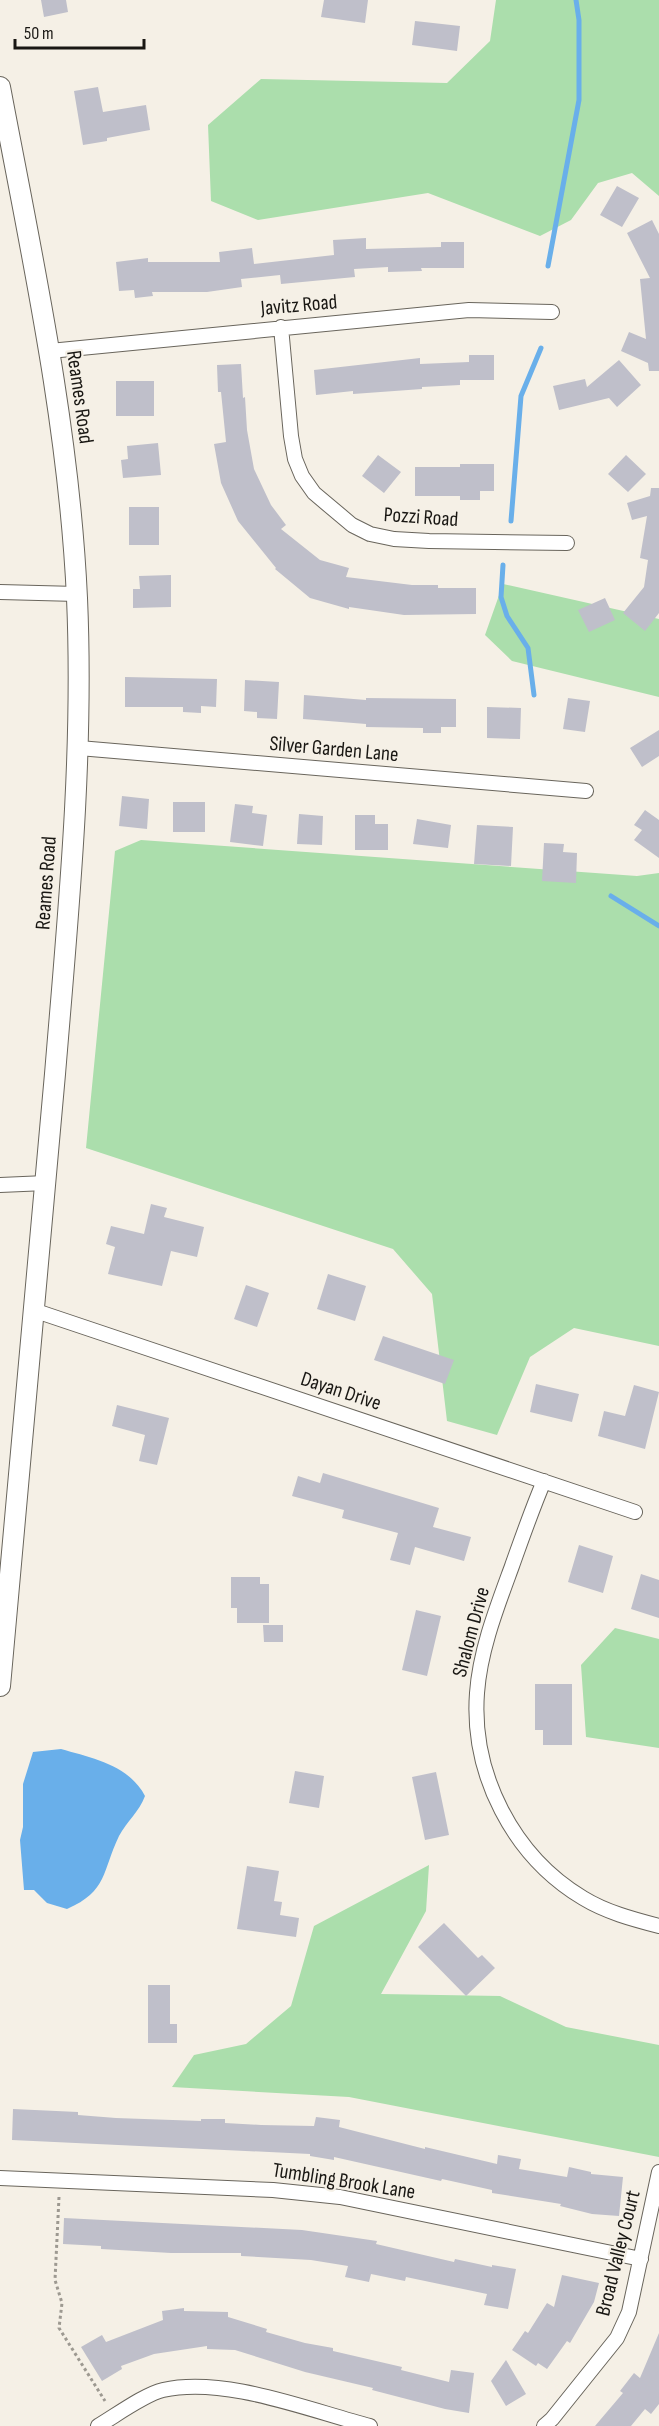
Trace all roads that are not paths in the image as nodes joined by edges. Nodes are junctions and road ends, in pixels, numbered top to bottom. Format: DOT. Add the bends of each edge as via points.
graph roads {
  1 [pos="0,87"];
  2 [pos="552,312"];
  3 [pos="281,327"];
  4 [pos="50,351"];
  5 [pos="567,543"];
  6 [pos="0,592"];
  7 [pos="77,594"];
  8 [pos="79,748"];
  9 [pos="586,792"];
  10 [pos="46,1183"];
  11 [pos="0,1185"];
  12 [pos="33,1310"];
  13 [pos="544,1481"];
  14 [pos="635,1512"];
  15 [pos="0,1686"];
  16 [pos="659,1926"];
  17 [pos="659,2172"];
  18 [pos="0,2178"];
  19 [pos="641,2259"];
  20 [pos="98,2426"];
  21 [pos="370,2426"];
  22 [pos="544,2426"];
  1 -- 4 [label="main road, Reames Road"];
  2 -- 3 [label="street, Javitz Road" via="469,310"];
  3 -- 4 [label="street, Javitz Road"];
  3 -- 5 [label="street, Pozzi Road" via="295,459 314,493 352,525 394,539"];
  4 -- 7 [label="main road, Reames Road"];
  6 -- 7 [label="street"];
  7 -- 8 [label="main road, Reames Road"];
  8 -- 9 [label="street, Silver Garden Lane"];
  8 -- 10 [label="main road, Reames Road"];
  10 -- 11 [label="street"];
  10 -- 12 [label="main road, Reames Road"];
  12 -- 13 [label="street, Dayan Drive"];
  12 -- 15 [label="main road, Reames Road"];
  13 -- 14 [label="street, Dayan Drive"];
  13 -- 16 [label="street, Shalom Drive" via="482,1659 477,1724 488,1780 518,1839 561,1883 620,1916"];
  17 -- 19 [label="street, Broad Valley Court"];
  18 -- 19 [label="street, Tumbling Brook Lane" via="273,2190 340,2197"];
  19 -- 22 [label="street, Broad Valley Court" via="629,2312 617,2338"];
  20 -- 21 [label="street" via="160,2390 198,2385 243,2391"];
}
